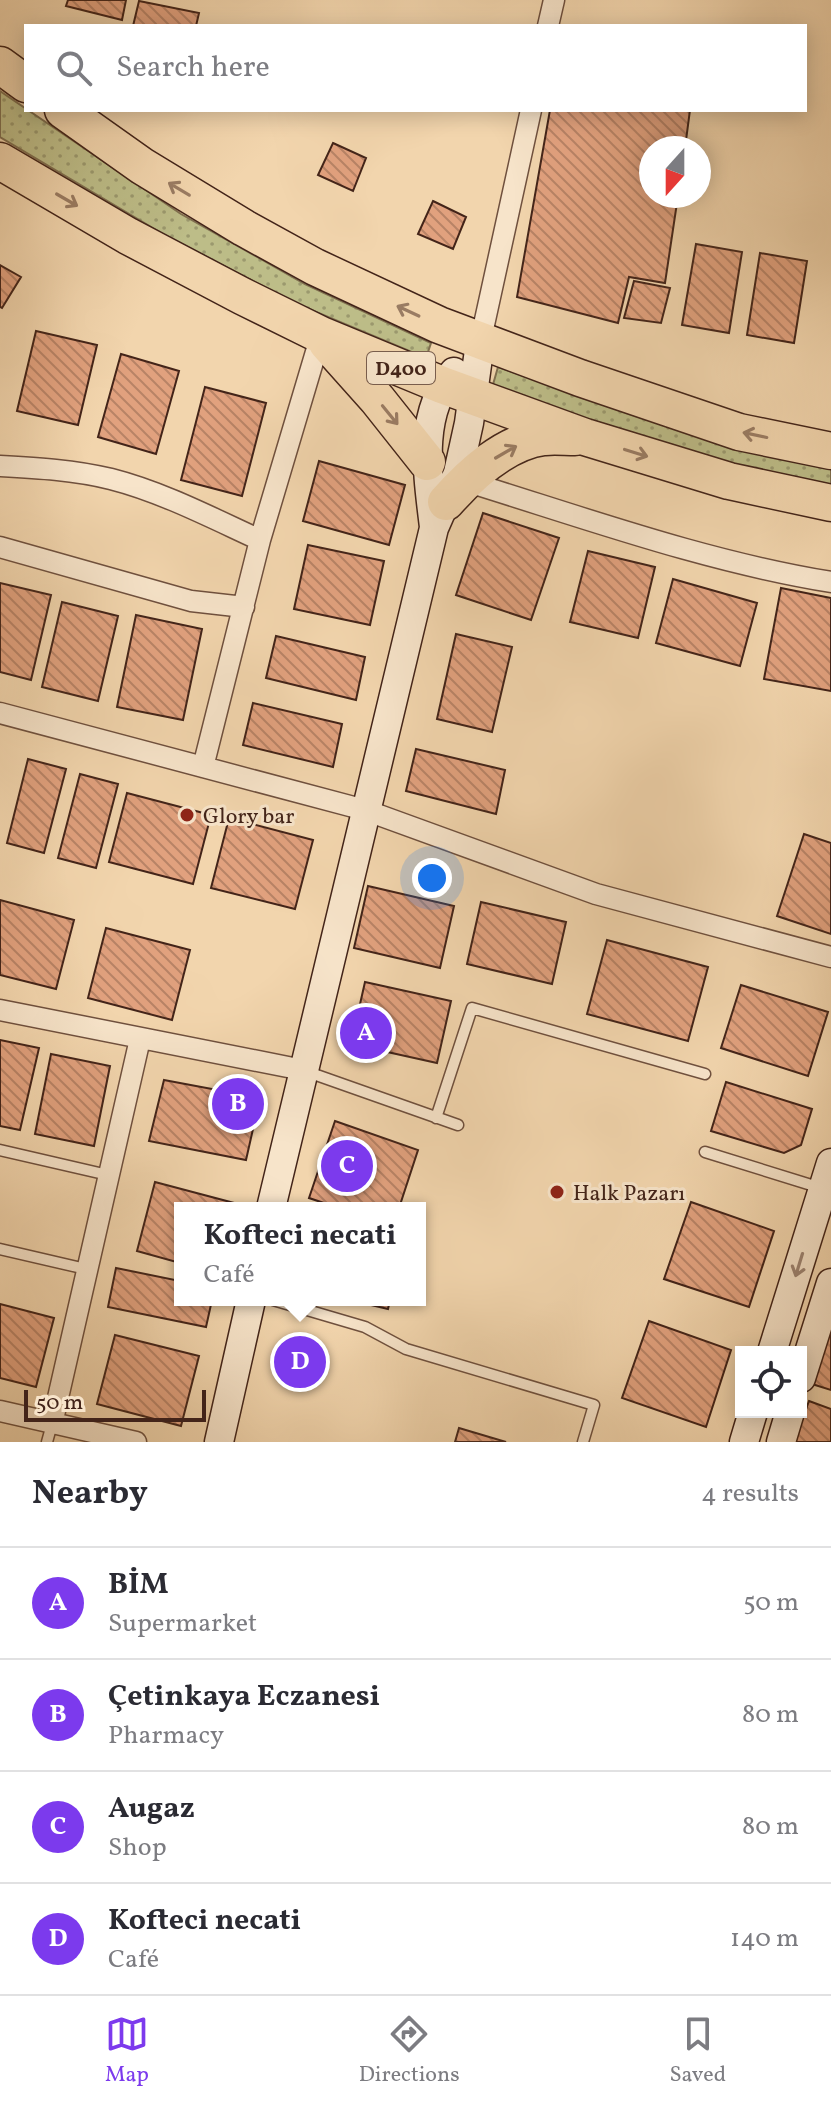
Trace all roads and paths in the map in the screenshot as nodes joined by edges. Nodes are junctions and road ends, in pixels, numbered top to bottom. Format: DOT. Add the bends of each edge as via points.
graph roads {
  1 [pos="554,0"];
  2 [pos="548,24"];
  3 [pos="0,65"];
  4 [pos="24,83"];
  5 [pos="66,112"];
  6 [pos="531,112"];
  7 [pos="0,161"];
  8 [pos="321,335"];
  9 [pos="480,343"];
  10 [pos="457,391"];
  11 [pos="585,437"];
  12 [pos="831,451"];
  13 [pos="427,462"];
  14 [pos="0,466"];
  15 [pos="449,503"];
  16 [pos="831,503"];
  17 [pos="260,540"];
  18 [pos="0,547"];
  19 [pos="831,582"];
  20 [pos="244,607"];
  21 [pos="0,713"];
  22 [pos="203,767"];
  23 [pos="365,810"];
  24 [pos="831,957"];
  25 [pos="0,1010"];
  26 [pos="140,1039"];
  27 [pos="303,1070"];
  28 [pos="705,1074"];
  29 [pos="436,1118"];
  30 [pos="458,1125"];
  31 [pos="0,1150"];
  32 [pos="705,1152"];
  33 [pos="108,1175"];
  34 [pos="828,1181"];
  35 [pos="272,1202"];
  36 [pos="0,1249"];
  37 [pos="86,1269"];
  38 [pos="831,1283"];
  39 [pos="250,1306"];
  40 [pos="293,1306"];
  41 [pos="774,1346"];
  42 [pos="807,1359"];
  43 [pos="0,1411"];
  44 [pos="751,1418"];
  45 [pos="788,1418"];
  46 [pos="50,1433"];
  47 [pos="136,1442"];
  48 [pos="219,1442"];
  49 [pos="583,1442"];
  50 [pos="744,1442"];
  51 [pos="781,1442"];
  1 -- 2 [label="street"];
  3 -- 4 [label="highway"];
  9 -- 5 [label="highway, D400, one-way" via="315,267 142,166"];
  6 -- 9 [label="street"];
  7 -- 8 [label="highway, D400, one-way" via="128,236"];
  8 -- 10 [label="highway, D400"];
  8 -- 13 [label="highway, one-way"];
  8 -- 17 [label="street"];
  9 -- 10 [label="street"];
  12 -- 9 [label="highway, D400, one-way" via="739,432"];
  10 -- 11 [label="highway, D400"];
  10 -- 13 [label="street" via="433,409"];
  10 -- 15 [label="street" via="458,473"];
  15 -- 11 [label="highway, one-way" via="517,446 542,437"];
  11 -- 16 [label="highway, D400, one-way" via="729,481"];
  13 -- 15 [label="street"];
  14 -- 17 [label="street" via="112,479"];
  15 -- 19 [label="street"];
  15 -- 23 [label="street"];
  17 -- 20 [label="street"];
  18 -- 20 [label="street" via="191,601"];
  20 -- 22 [label="street"];
  21 -- 22 [label="street"];
  22 -- 23 [label="street"];
  23 -- 24 [label="street" via="596,894"];
  23 -- 27 [label="street"];
  25 -- 26 [label="street"];
  26 -- 27 [label="street"];
  26 -- 33 [label="street"];
  27 -- 29 [label="lane"];
  27 -- 35 [label="street"];
  28 -- 29 [label="lane" via="472,1008"];
  29 -- 30 [label="lane"];
  31 -- 33 [label="lane"];
  32 -- 34 [label="lane"];
  33 -- 37 [label="street"];
  34 -- 41 [label="street, one-way"];
  36 -- 37 [label="lane"];
  37 -- 46 [label="street"];
  38 -- 42 [label="street"];
  39 -- 48 [label="street"];
  40 -- 49 [label="lane" via="365,1327 406,1349 594,1405"];
  43 -- 46 [label="street"];
  44 -- 50 [label="street"];
  45 -- 51 [label="street"];
  46 -- 47 [label="street"];
}
